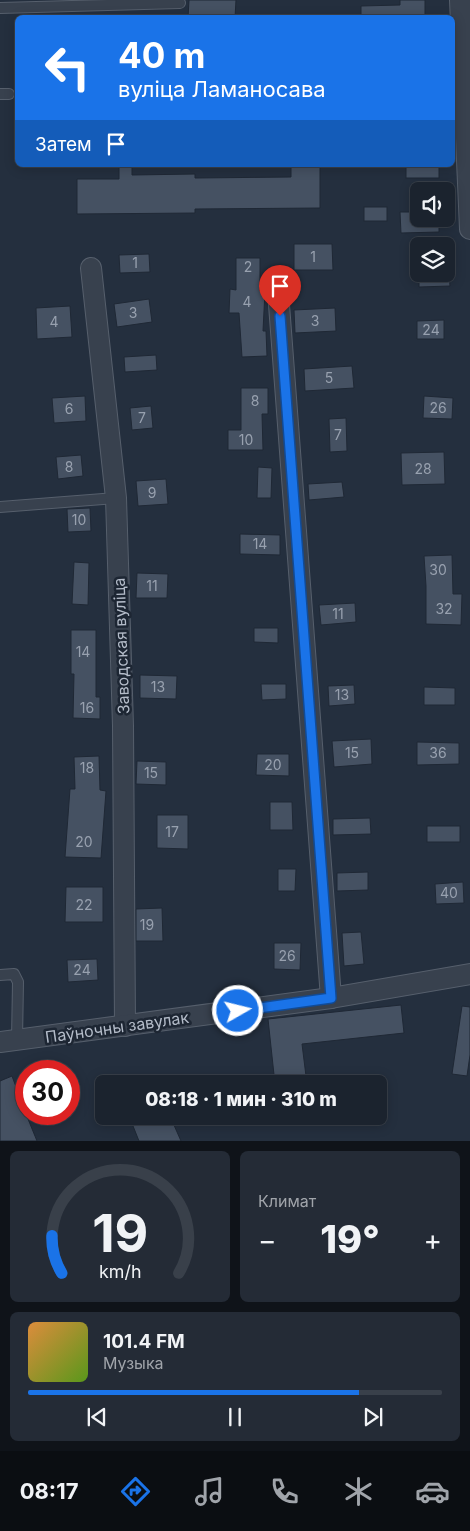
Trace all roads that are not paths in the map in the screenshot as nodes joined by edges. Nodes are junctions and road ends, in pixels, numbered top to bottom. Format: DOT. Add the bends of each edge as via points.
graph roads {
  1 [pos="460,0"];
  2 [pos="180,3"];
  3 [pos="0,8"];
  4 [pos="470,229"];
  5 [pos="91,268"];
  6 [pos="277,278"];
  7 [pos="116,498"];
  8 [pos="0,507"];
  9 [pos="470,974"];
  10 [pos="0,975"];
  11 [pos="331,998"];
  12 [pos="125,1026"];
  13 [pos="8,1041"];
  1 -- 4 [label="street"];
  2 -- 3 [label="lane"];
  5 -- 7 [label="street, Заводская вуліца"];
  6 -- 11 [label="street"];
  7 -- 8 [label="lane"];
  7 -- 12 [label="street, Заводская вуліца" via="123,726"];
  9 -- 11 [label="street, Паўночны завулак"];
  10 -- 13 [label="lane" via="14,974 18,982"];
  11 -- 12 [label="street, Паўночны завулак"];
  12 -- 13 [label="street, Паўночны завулак"];
}
